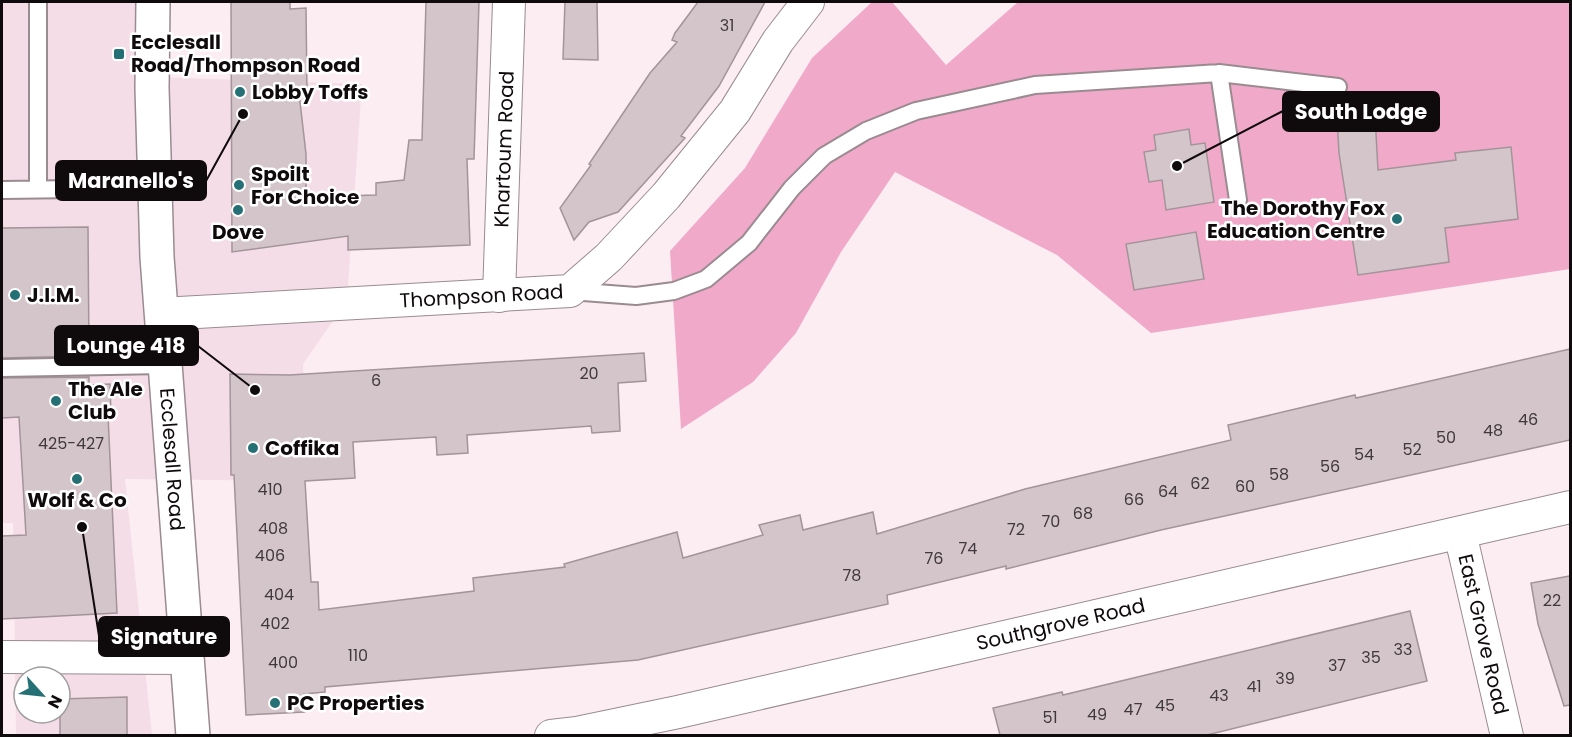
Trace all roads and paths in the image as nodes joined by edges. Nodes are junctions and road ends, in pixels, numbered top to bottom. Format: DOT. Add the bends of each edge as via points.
graph roads {
  1 [pos="38,2"];
  2 [pos="153,2"];
  3 [pos="509,2"];
  4 [pos="808,2"];
  5 [pos="1220,73"];
  6 [pos="1338,87"];
  7 [pos="154,188"];
  8 [pos="38,189"];
  9 [pos="2,190"];
  10 [pos="1238,200"];
  11 [pos="570,291"];
  12 [pos="499,296"];
  13 [pos="160,314"];
  14 [pos="164,365"];
  15 [pos="2,368"];
  16 [pos="1570,507"];
  17 [pos="1460,533"];
  18 [pos="2,657"];
  19 [pos="187,658"];
  20 [pos="193,735"];
  21 [pos="550,735"];
  22 [pos="1507,735"];
  1 -- 8 [label="lane"];
  2 -- 7 [label="main road, Ecclesall Road"];
  3 -- 12 [label="street, Khartoum Road"];
  4 -- 11 [label="street, Thompson Road" via="778,41 735,111 666,196 609,257"];
  5 -- 6 [label="lane"];
  5 -- 10 [label="lane"];
  5 -- 11 [label="lane" via="1035,85 916,111 866,131 824,156 792,188 749,243 706,279 674,291 636,296"];
  7 -- 8 [label="lane"];
  7 -- 13 [label="main road, Ecclesall Road"];
  8 -- 9 [label="lane"];
  11 -- 12 [label="street, Thompson Road"];
  12 -- 13 [label="street, Thompson Road"];
  13 -- 14 [label="main road, Ecclesall Road"];
  14 -- 15 [label="lane"];
  14 -- 19 [label="main road, Ecclesall Road"];
  16 -- 17 [label="street, Southgrove Road"];
  17 -- 21 [label="street, Southgrove Road" via="678,712"];
  17 -- 22 [label="street, East Grove Road"];
  18 -- 19 [label="street"];
  19 -- 20 [label="main road, Ecclesall Road"];
}
